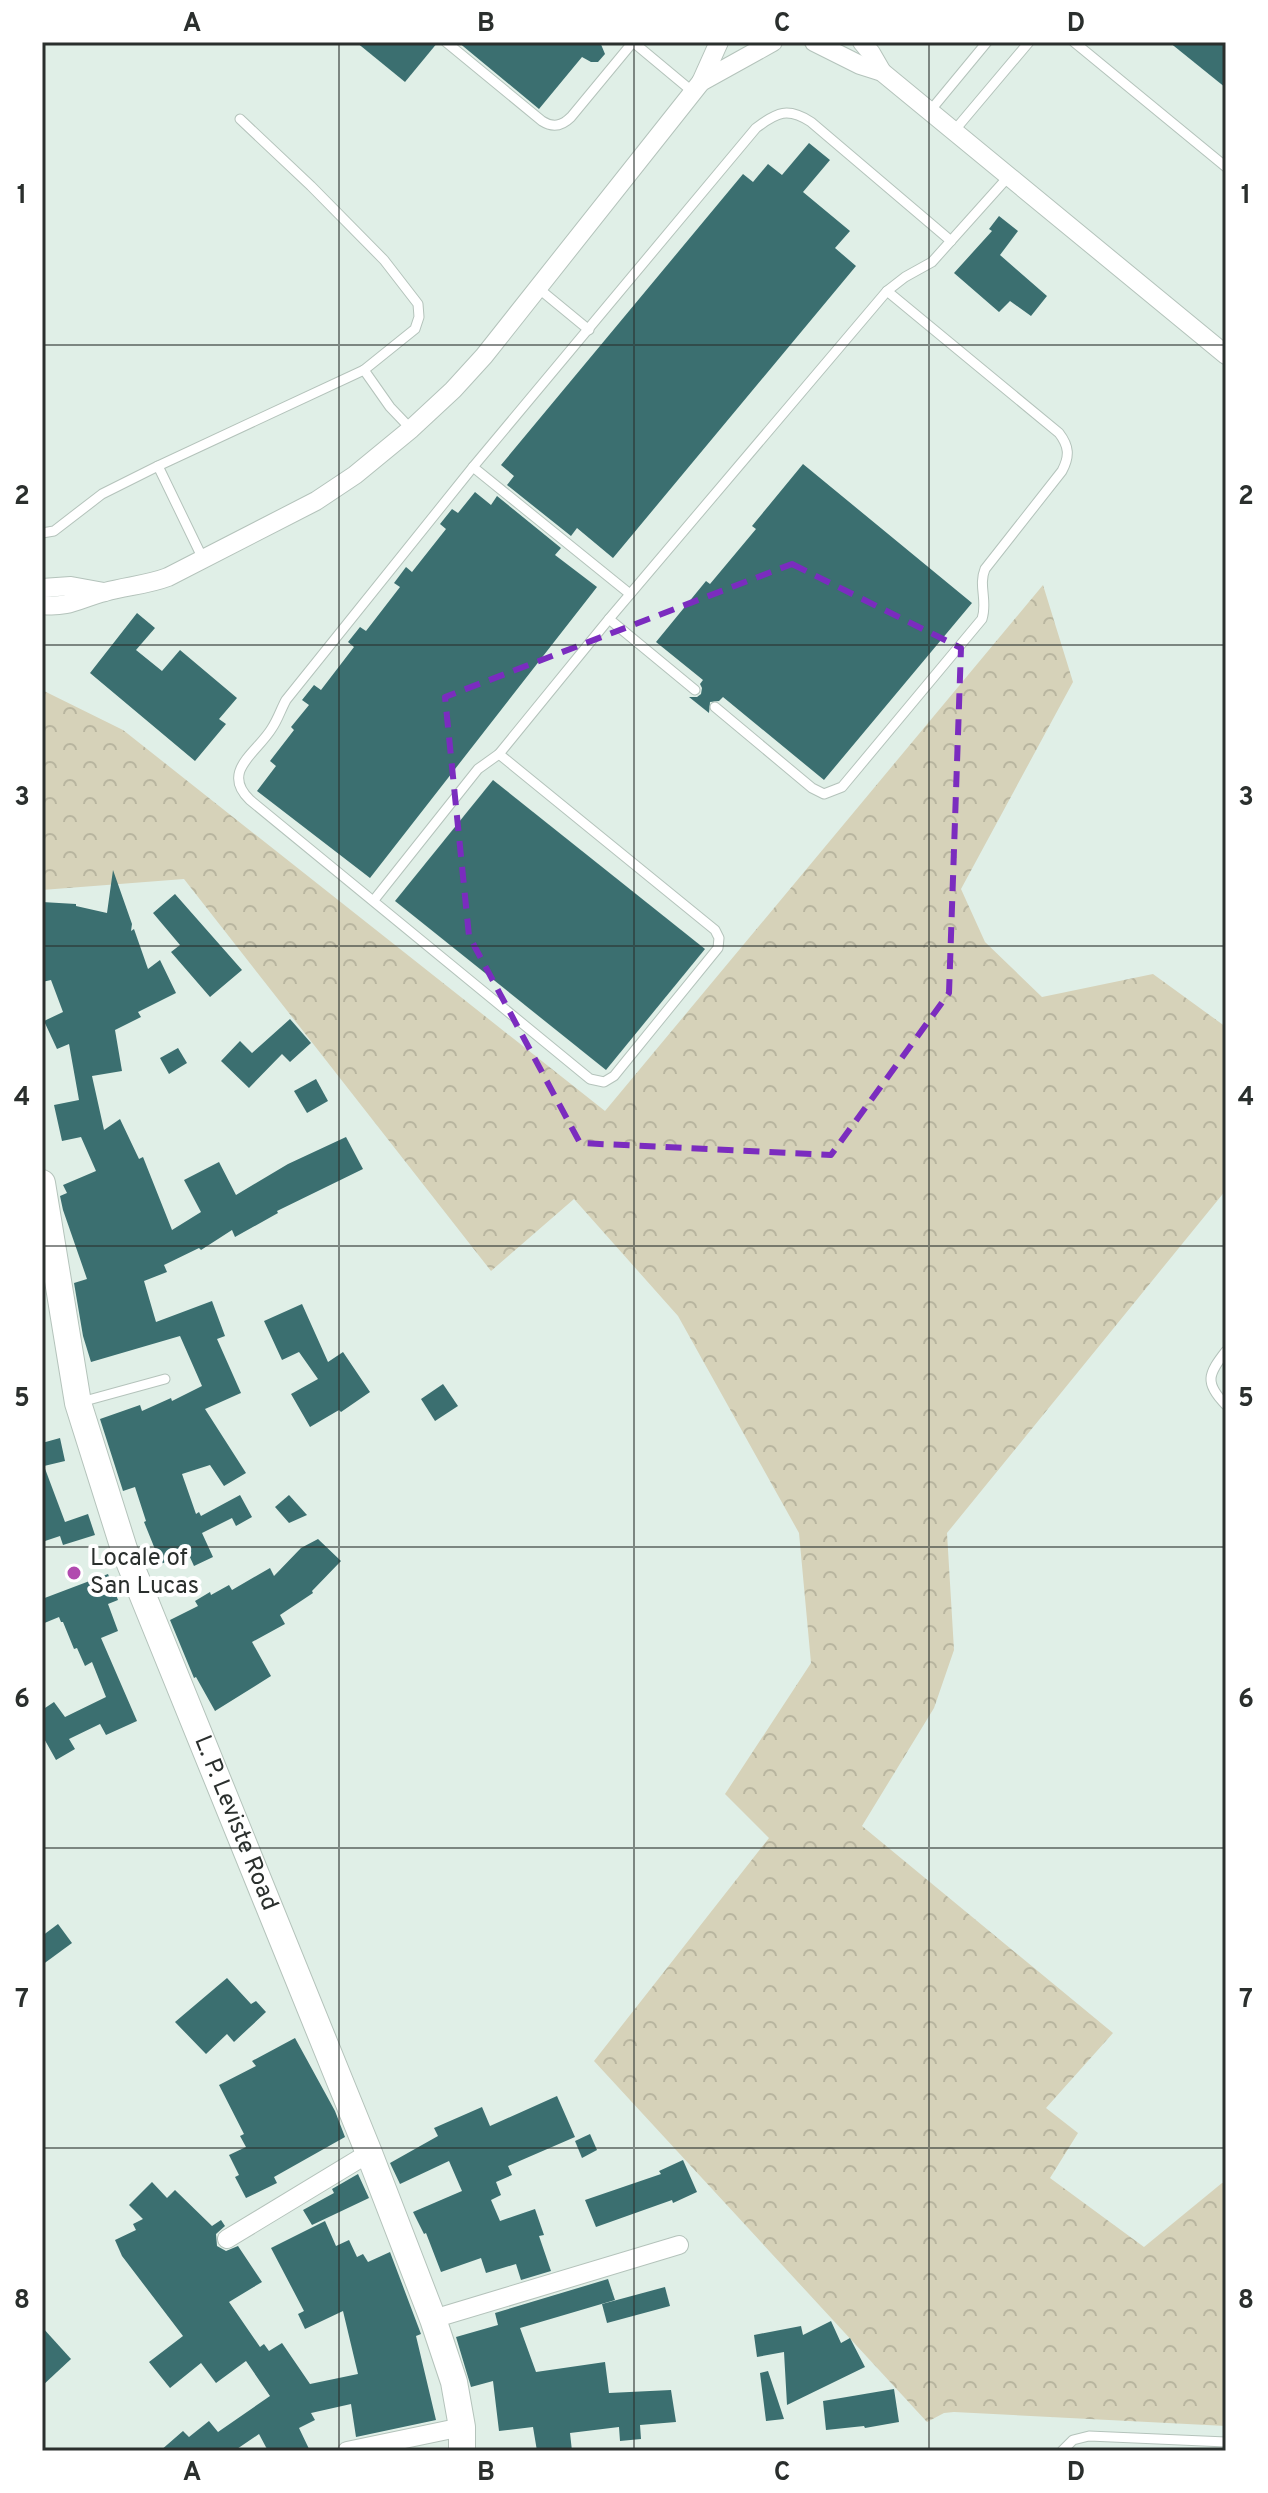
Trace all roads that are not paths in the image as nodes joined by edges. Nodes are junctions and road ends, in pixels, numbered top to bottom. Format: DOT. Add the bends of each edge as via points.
graph roads {
  1 [pos="446,42"];
  2 [pos="633,42"];
  3 [pos="719,42"];
  4 [pos="773,42"];
  5 [pos="814,42"];
  6 [pos="862,42"];
  7 [pos="987,42"];
  8 [pos="1029,42"];
  9 [pos="1074,42"];
  10 [pos="882,72"];
  11 [pos="697,87"];
  12 [pos="930,111"];
  13 [pos="240,119"];
  14 [pos="954,131"];
  15 [pos="1226,167"];
  16 [pos="1009,176"];
  17 [pos="951,241"];
  18 [pos="538,288"];
  19 [pos="887,291"];
  20 [pos="589,330"];
  21 [pos="1226,355"];
  22 [pos="364,370"];
  23 [pos="411,429"];
  24 [pos="158,466"];
  25 [pos="473,467"];
  26 [pos="42,533"];
  27 [pos="203,559"];
  28 [pos="42,588"];
  29 [pos="104,592"];
  30 [pos="630,594"];
  31 [pos="42,605"];
  32 [pos="609,619"];
  33 [pos="695,690"];
  34 [pos="715,707"];
  35 [pos="499,754"];
  36 [pos="374,900"];
  37 [pos="42,1183"];
  38 [pos="47,1252"];
  39 [pos="1226,1351"];
  40 [pos="165,1379"];
  41 [pos="78,1403"];
  42 [pos="1226,1405"];
  43 [pos="369,2153"];
  44 [pos="227,2239"];
  45 [pos="679,2245"];
  46 [pos="433,2319"];
  47 [pos="462,2439"];
  48 [pos="1226,2442"];
  49 [pos="347,2451"];
  50 [pos="1062,2451"];
  1 -- 2 [label="lane" via="554,126 567,120"];
  2 -- 11 [label="lane"];
  3 -- 11 [label="street"];
  4 -- 11 [label="street"];
  5 -- 10 [label="street"];
  6 -- 10 [label="street"];
  7 -- 12 [label="lane"];
  8 -- 14 [label="lane"];
  9 -- 15 [label="lane"];
  10 -- 12 [label="street"];
  11 -- 18 [label="street"];
  12 -- 14 [label="street"];
  13 -- 22 [label="lane" via="384,260 418,304 415,329"];
  14 -- 16 [label="street"];
  16 -- 17 [label="lane"];
  16 -- 21 [label="street"];
  17 -- 19 [label="lane" via="932,262"];
  17 -- 20 [label="lane" via="811,122 784,112 756,128"];
  18 -- 20 [label="lane"];
  18 -- 23 [label="street" via="475,367"];
  19 -- 30 [label="lane"];
  19 -- 34 [label="lane" via="1059,433 1068,460 985,569 982,619 842,787 824,794 812,788"];
  20 -- 25 [label="lane"];
  22 -- 23 [label="lane"];
  22 -- 24 [label="lane"];
  23 -- 27 [label="street" via="334,490"];
  24 -- 26 [label="lane" via="102,494 54,531"];
  24 -- 27 [label="lane"];
  25 -- 30 [label="lane"];
  25 -- 36 [label="lane" via="286,700 239,772 238,786 250,800"];
  27 -- 29 [label="street" via="147,585"];
  28 -- 29 [label="street"];
  29 -- 31 [label="street" via="72,604"];
  30 -- 32 [label="lane"];
  32 -- 33 [label="lane"];
  32 -- 35 [label="lane"];
  35 -- 36 [label="lane" via="478,769"];
  35 -- 36 [label="lane" via="719,938 718,948 614,1076 599,1083 590,1079"];
  37 -- 38 [label="main road, L. P. Leviste Road"];
  38 -- 41 [label="main road, L. P. Leviste Road"];
  39 -- 42 [label="lane" via="1212,1368 1210,1384"];
  40 -- 41 [label="lane"];
  41 -- 43 [label="main road, L. P. Leviste Road" via="124,1549"];
  43 -- 44 [label="street"];
  43 -- 46 [label="main road, L. P. Leviste Road"];
  45 -- 46 [label="street"];
  46 -- 47 [label="main road, L. P. Leviste Road" via="454,2382"];
  47 -- 49 [label="street"];
  48 -- 50 [label="lane" via="1089,2436 1073,2440"];
}
